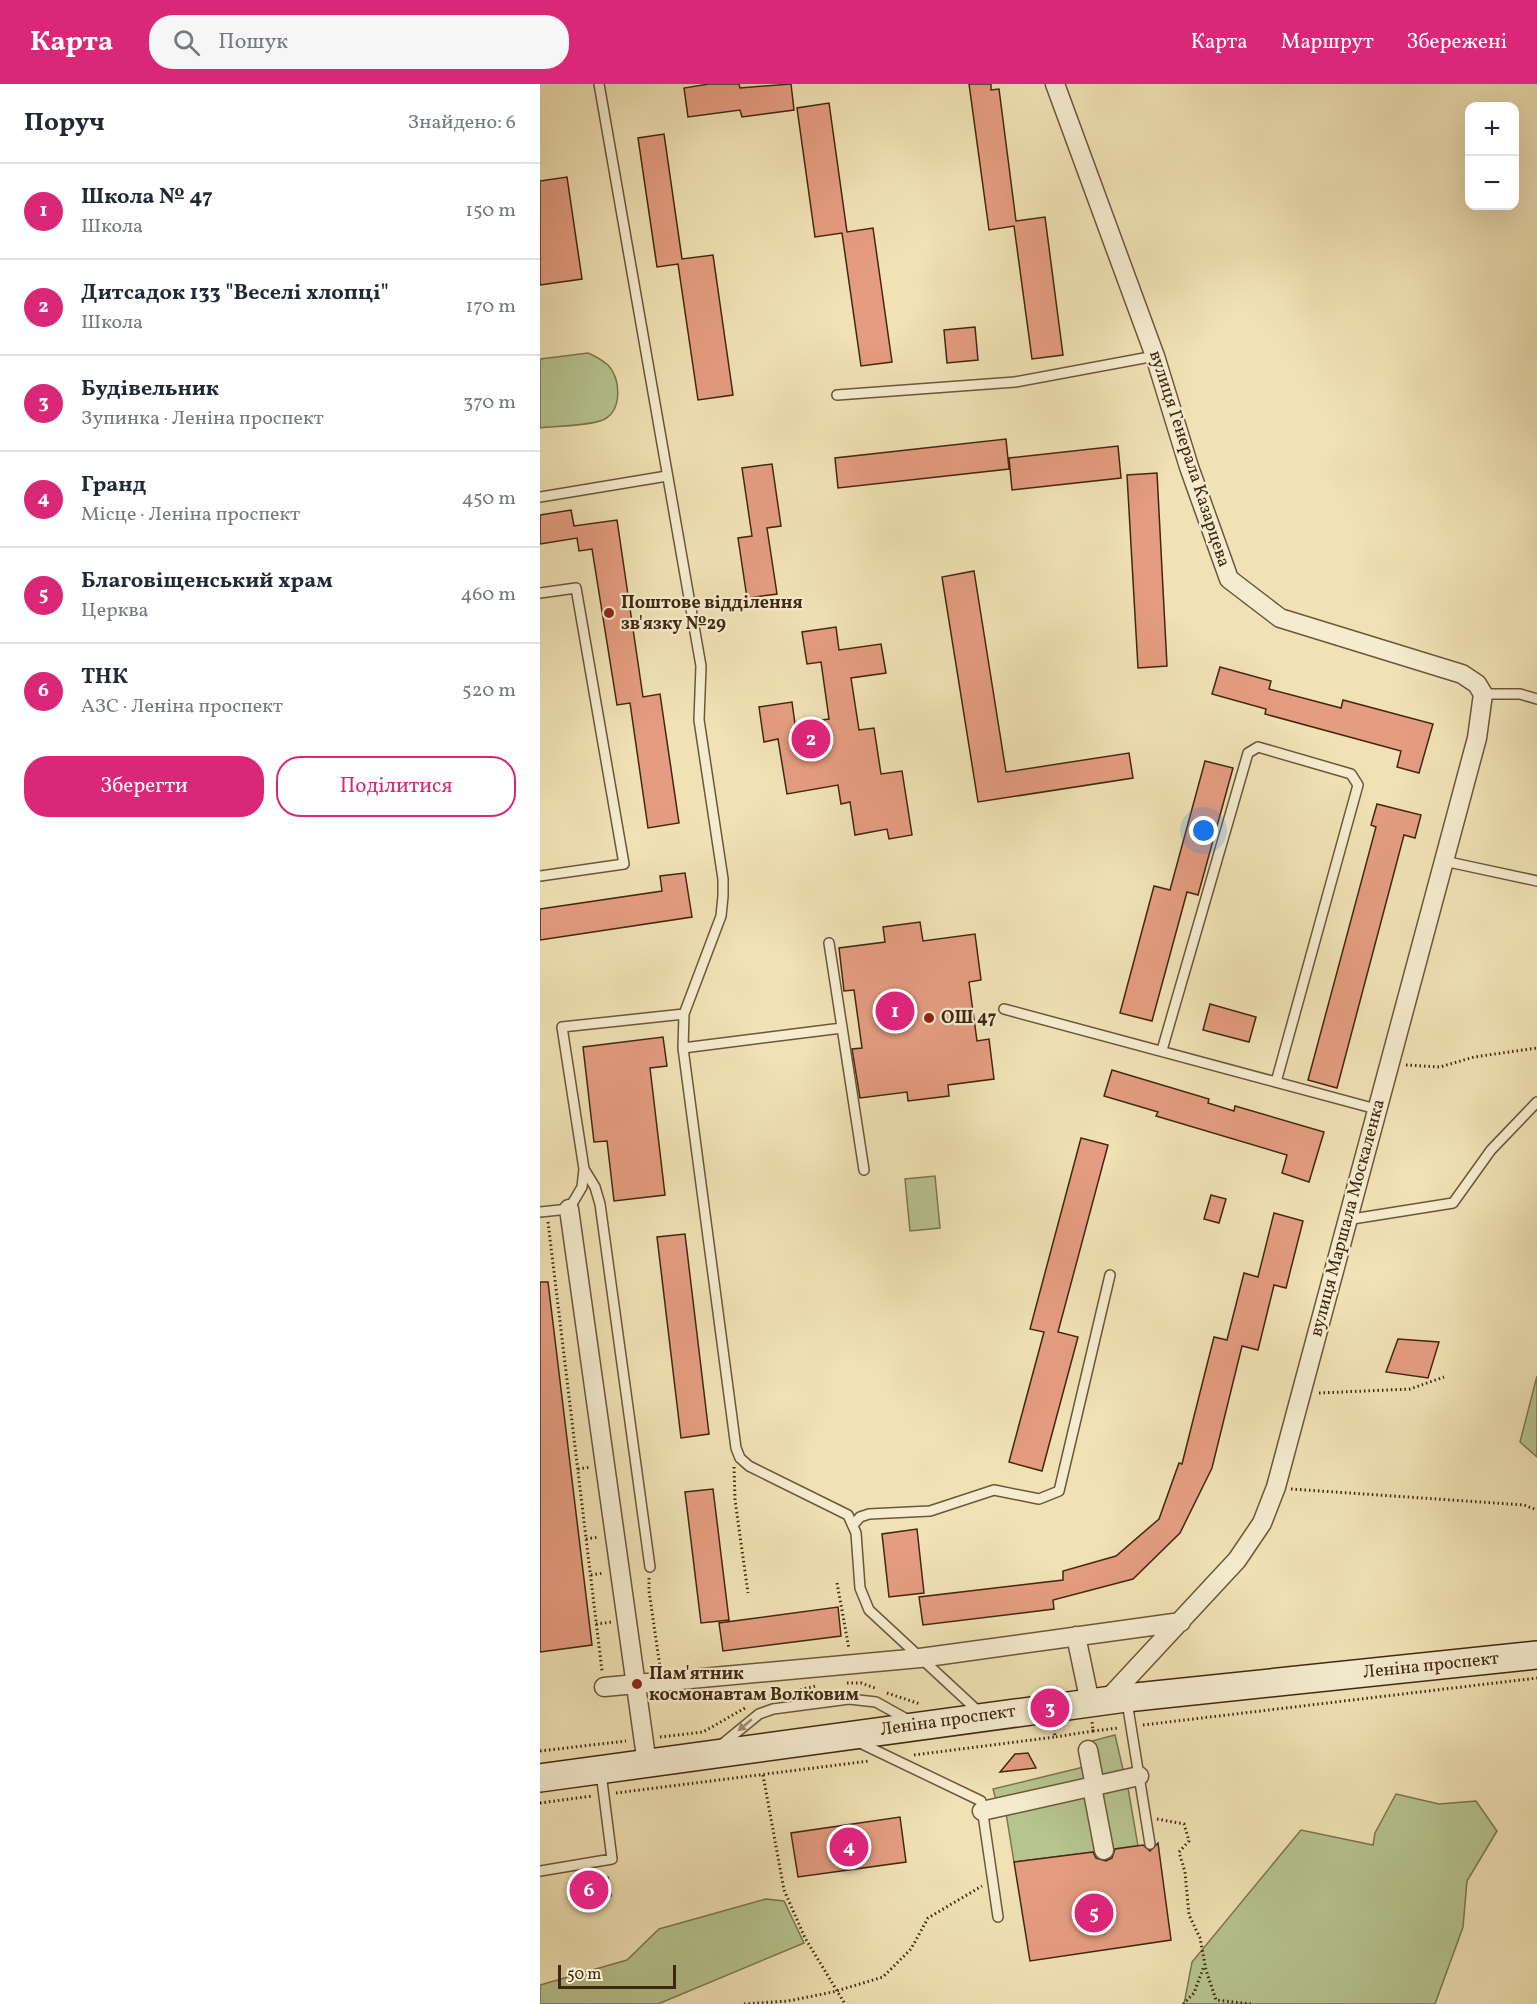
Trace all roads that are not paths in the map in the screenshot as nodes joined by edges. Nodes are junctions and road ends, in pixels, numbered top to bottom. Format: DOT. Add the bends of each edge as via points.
graph roads {
  1 [pos="598,84"];
  2 [pos="1055,84"];
  3 [pos="1155,356"];
  4 [pos="837,395"];
  5 [pos="668,476"];
  6 [pos="540,497"];
  7 [pos="540,593"];
  8 [pos="1480,689"];
  9 [pos="1537,699"];
  10 [pos="1444,861"];
  11 [pos="540,876"];
  12 [pos="1537,881"];
  13 [pos="829,943"];
  14 [pos="1004,1009"];
  15 [pos="684,1014"];
  16 [pos="842,1028"];
  17 [pos="683,1048"];
  18 [pos="1162,1050"];
  19 [pos="1276,1082"];
  20 [pos="1537,1102"];
  21 [pos="1376,1109"];
  22 [pos="584,1169"];
  23 [pos="864,1170"];
  24 [pos="570,1209"];
  25 [pos="543,1212"];
  26 [pos="1346,1220"];
  27 [pos="1110,1275"];
  28 [pos="854,1524"];
  29 [pos="650,1567"];
  30 [pos="1181,1622"];
  31 [pos="1076,1636"];
  32 [pos="1537,1655"];
  33 [pos="920,1658"];
  34 [pos="636,1684"];
  35 [pos="604,1687"];
  36 [pos="1107,1700"];
  37 [pos="984,1716"];
  38 [pos="918,1724"];
  39 [pos="845,1735"];
  40 [pos="1088,1750"];
  41 [pos="709,1756"];
  42 [pos="646,1764"];
  43 [pos="1139,1776"];
  44 [pos="540,1778"];
  45 [pos="603,1786"];
  46 [pos="1093,1786"];
  47 [pos="982,1811"];
  48 [pos="1150,1844"];
  49 [pos="1104,1850"];
  50 [pos="540,1871"];
  51 [pos="998,1917"];
  1 -- 5 [label="lane"];
  2 -- 3 [label="street, вулиця Генерала Казарцева"];
  3 -- 4 [label="lane" via="1015,382"];
  3 -- 8 [label="street, вулиця Генерала Казарцева" via="1188,466 1229,579 1280,618 1462,674"];
  5 -- 6 [label="lane"];
  5 -- 15 [label="lane" via="702,666 699,720 723,879 721,916"];
  7 -- 11 [label="lane" via="576,588 624,864"];
  8 -- 9 [label="lane"];
  8 -- 10 [label="street, вулиця Маршала Москаленка" via="1477,738"];
  10 -- 12 [label="lane"];
  10 -- 21 [label="street, вулиця Маршала Москаленка"];
  13 -- 16 [label="lane"];
  14 -- 18 [label="lane"];
  15 -- 17 [label="lane"];
  15 -- 22 [label="lane" via="562,1027"];
  16 -- 17 [label="lane"];
  16 -- 23 [label="lane"];
  17 -- 28 [label="lane" via="736,1448 749,1466 848,1515"];
  18 -- 19 [label="lane"];
  18 -- 19 [label="lane" via="1248,753 1258,747 1351,774 1358,785"];
  19 -- 21 [label="lane"];
  20 -- 26 [label="lane" via="1491,1150 1453,1203"];
  21 -- 26 [label="street, вулиця Маршала Москаленка"];
  22 -- 24 [label="lane" via="582,1187"];
  22 -- 29 [label="lane" via="600,1204"];
  24 -- 25 [label="lane"];
  24 -- 34 [label="street"];
  26 -- 30 [label="street, вулиця Маршала Москаленка" via="1276,1487 1262,1523"];
  27 -- 28 [label="lane" via="1059,1491 1039,1499 994,1490 946,1508 869,1514"];
  28 -- 33 [label="lane" via="863,1599 874,1616"];
  30 -- 31 [label="street"];
  30 -- 36 [label="street, вулиця Маршала Москаленка"];
  31 -- 33 [label="street"];
  31 -- 36 [label="street"];
  32 -- 36 [label="main road, Леніна проспект"];
  33 -- 34 [label="street"];
  33 -- 37 [label="lane"];
  34 -- 35 [label="street"];
  34 -- 42 [label="street"];
  36 -- 37 [label="main road, Леніна проспект"];
  36 -- 43 [label="lane"];
  37 -- 38 [label="main road, Леніна проспект"];
  38 -- 39 [label="main road, Леніна проспект"];
  38 -- 41 [label="lane, one-way" via="866,1699 773,1709 759,1714"];
  39 -- 41 [label="main road, Леніна проспект"];
  39 -- 47 [label="lane" via="981,1801"];
  40 -- 46 [label="street"];
  41 -- 42 [label="main road, Леніна проспект"];
  42 -- 45 [label="main road, Леніна проспект"];
  43 -- 46 [label="street"];
  43 -- 48 [label="lane"];
  44 -- 45 [label="main road, Леніна проспект"];
  45 -- 50 [label="lane" via="612,1859"];
  46 -- 47 [label="street"];
  46 -- 49 [label="street"];
  47 -- 51 [label="lane"];
}
